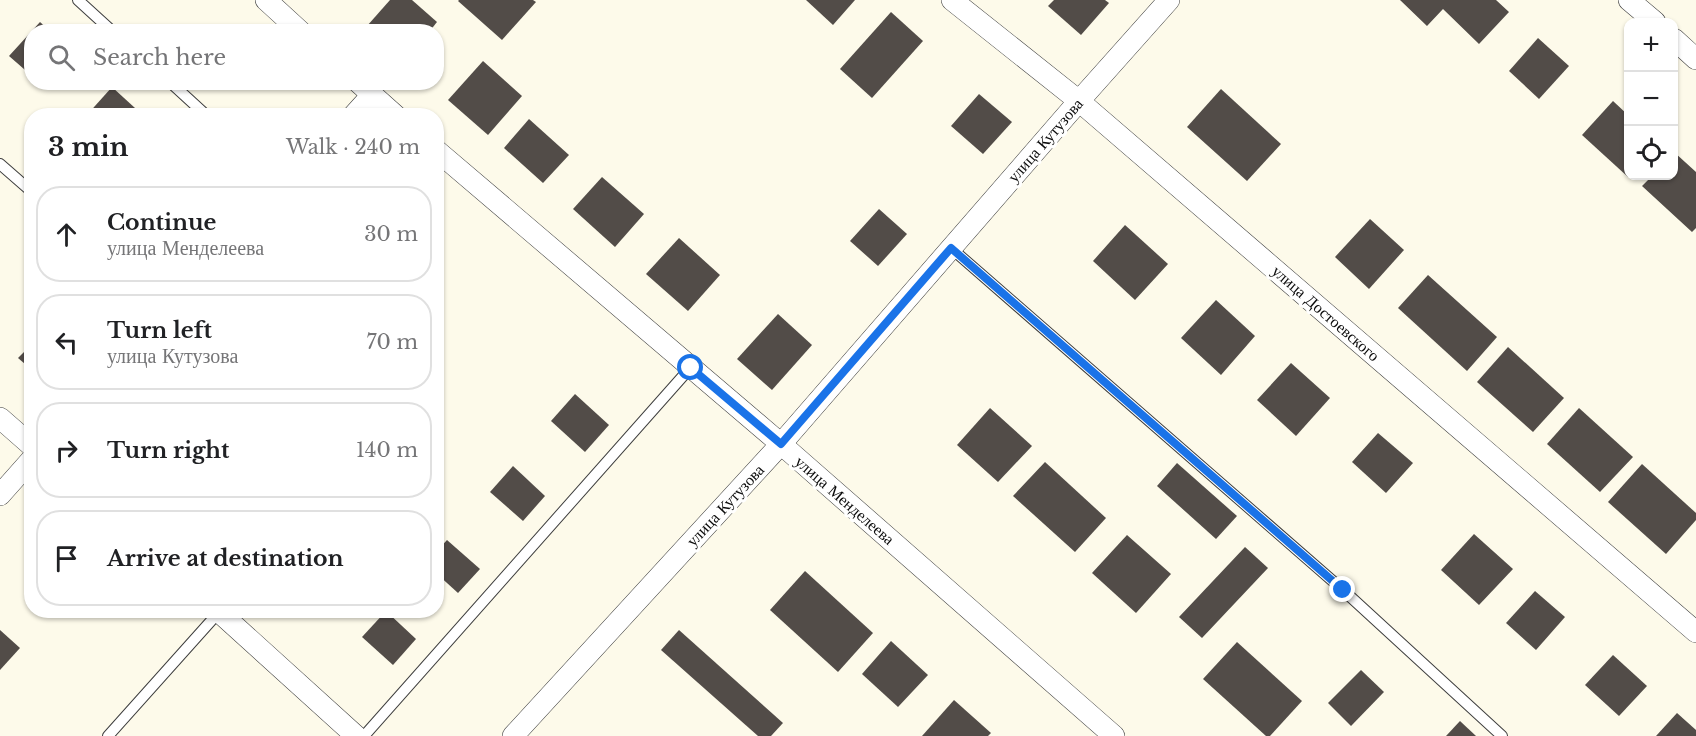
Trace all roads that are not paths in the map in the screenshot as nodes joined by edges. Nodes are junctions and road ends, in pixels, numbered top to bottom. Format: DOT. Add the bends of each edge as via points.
graph roads {
  1 [pos="78,0"];
  2 [pos="266,0"];
  3 [pos="952,0"];
  4 [pos="1169,0"];
  5 [pos="1629,0"];
  6 [pos="1650,18"];
  7 [pos="104,24"];
  8 [pos="292,24"];
  9 [pos="1678,43"];
  10 [pos="1696,59"];
  11 [pos="179,90"];
  12 [pos="365,90"];
  13 [pos="366,90"];
  14 [pos="1079,101"];
  15 [pos="198,108"];
  16 [pos="357,108"];
  17 [pos="387,108"];
  18 [pos="444,157"];
  19 [pos="0,164"];
  20 [pos="24,185"];
  21 [pos="951,248"];
  22 [pos="691,368"];
  23 [pos="0,418"];
  24 [pos="24,439"];
  25 [pos="781,444"];
  26 [pos="24,468"];
  27 [pos="0,495"];
  28 [pos="212,618"];
  29 [pos="226,618"];
  30 [pos="1696,632"];
  31 [pos="108,736"];
  32 [pos="356,736"];
  33 [pos="364,736"];
  34 [pos="513,736"];
  35 [pos="1114,736"];
  36 [pos="1502,736"];
  1 -- 7 [label="lane"];
  2 -- 8 [label="street"];
  3 -- 14 [label="street, улица Достоевского"];
  4 -- 14 [label="street, улица Кутузова"];
  5 -- 6 [label="street"];
  9 -- 10 [label="street"];
  11 -- 15 [label="lane"];
  12 -- 16 [label="street"];
  13 -- 17 [label="street"];
  14 -- 21 [label="street, улица Кутузова"];
  14 -- 30 [label="street, улица Достоевского"];
  18 -- 22 [label="street, улица Менделеева"];
  19 -- 20 [label="lane"];
  21 -- 25 [label="street, улица Кутузова"];
  21 -- 36 [label="lane" via="1343,590"];
  22 -- 25 [label="street, улица Менделеева"];
  22 -- 33 [label="lane"];
  23 -- 24 [label="street"];
  25 -- 34 [label="street, улица Кутузова"];
  25 -- 35 [label="street, улица Менделеева"];
  26 -- 27 [label="street"];
  28 -- 31 [label="lane"];
  29 -- 32 [label="street"];
}
